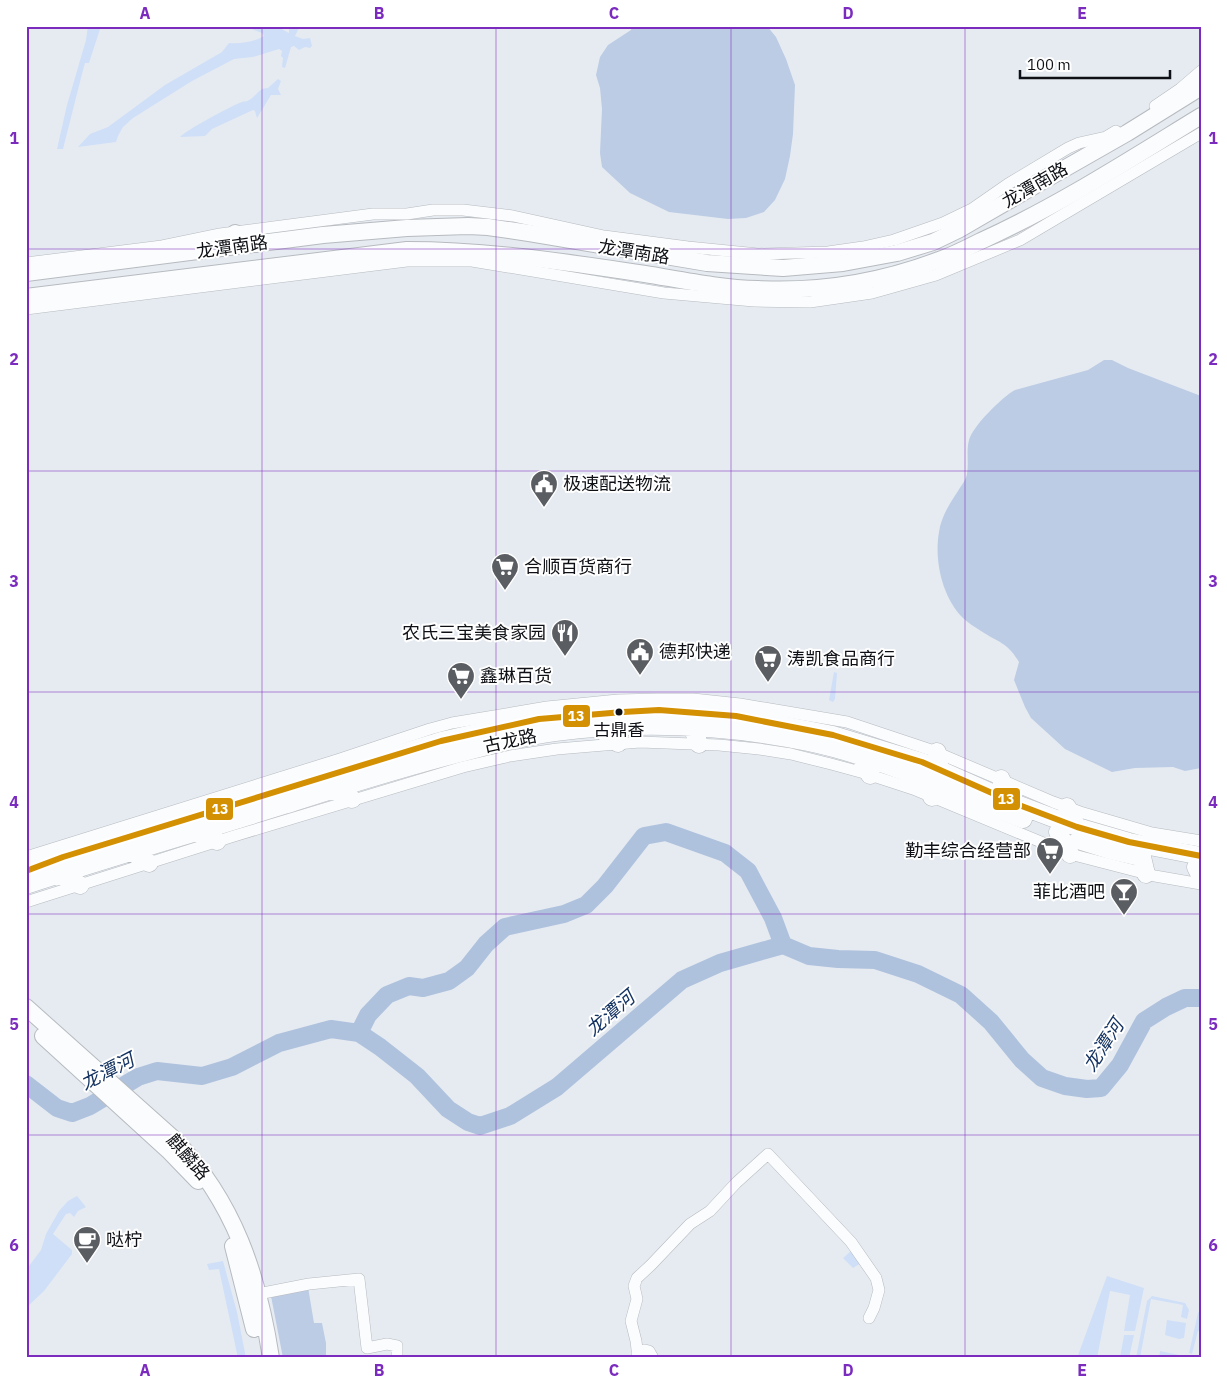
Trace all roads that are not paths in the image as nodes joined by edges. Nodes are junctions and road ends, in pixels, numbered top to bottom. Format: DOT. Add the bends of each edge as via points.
graph roads {
  1 [pos="1201,71"];
  2 [pos="1201,87"];
  3 [pos="1201,116"];
  4 [pos="1201,133"];
  5 [pos="1112,137"];
  6 [pos="1073,164"];
  7 [pos="1085,186"];
  8 [pos="235,232"];
  9 [pos="257,244"];
  10 [pos="26,263"];
  11 [pos="26,273"];
  12 [pos="168,280"];
  13 [pos="182,290"];
  14 [pos="26,297"];
  15 [pos="26,309"];
  16 [pos="754,706"];
  17 [pos="770,722"];
  18 [pos="692,727"];
  19 [pos="598,728"];
  20 [pos="668,734"];
  21 [pos="618,743"];
  22 [pos="699,744"];
  23 [pos="810,750"];
  24 [pos="937,752"];
  25 [pos="860,756"];
  26 [pos="427,769"];
  27 [pos="870,775"];
  28 [pos="935,775"];
  29 [pos="1001,779"];
  30 [pos="334,789"];
  31 [pos="932,797"];
  32 [pos="352,799"];
  33 [pos="1002,804"];
  34 [pos="1067,807"];
  35 [pos="199,809"];
  36 [pos="1004,827"];
  37 [pos="1077,827"];
  38 [pos="197,831"];
  39 [pos="1058,832"];
  40 [pos="217,841"];
  41 [pos="1201,841"];
  42 [pos="130,851"];
  43 [pos="1143,852"];
  44 [pos="1070,854"];
  45 [pos="26,857"];
  46 [pos="57,860"];
  47 [pos="149,863"];
  48 [pos="26,870"];
  49 [pos="1200,870"];
  50 [pos="80,884"];
  51 [pos="26,885"];
  52 [pos="26,902"];
  53 [pos="26,1007"];
  54 [pos="26,1021"];
  55 [pos="91,1072"];
  56 [pos="134,1110"];
  57 [pos="258,1294"];
  58 [pos="869,1318"];
  59 [pos="637,1355"];
  60 [pos="261,1358"];
  61 [pos="271,1358"];
  62 [pos="397,1358"];
  63 [pos="653,1358"];
  1 -- 5 [label="street"];
  2 -- 5 [label="main road, 龙潭南路"];
  3 -- 7 [label="main road, 龙潭南路"];
  4 -- 13 [label="street" via="1020,240 936,275 850,296 799,302 686,296 472,261 358,266"];
  5 -- 6 [label="main road, 龙潭南路"];
  5 -- 8 [label="street" via="1068,148 972,209 944,223 894,240 828,252 758,254 688,247 604,236 513,216 463,210 373,214"];
  6 -- 7 [label="main road"];
  6 -- 9 [label="main road, 龙潭南路" via="971,224 933,242 897,253 835,264 772,268 707,263 468,226 397,228"];
  7 -- 12 [label="main road, 龙潭南路" via="1016,225 938,261 876,279 819,288 757,290 508,256 434,250 407,250"];
  8 -- 9 [label="main road"];
  8 -- 10 [label="street" via="162,246"];
  9 -- 11 [label="main road, 龙潭南路"];
  12 -- 13 [label="main road"];
  12 -- 14 [label="main road, 龙潭南路"];
  13 -- 15 [label="street"];
  16 -- 17 [label="main road"];
  16 -- 24 [label="street" via="847,722"];
  16 -- 35 [label="street" via="694,699 618,700 547,707 452,723"];
  17 -- 28 [label="main road, 古龙路" via="833,734 877,747 922,762"];
  17 -- 35 [label="main road, 古龙路" via="673,710 539,719 441,741"];
  18 -- 20 [label="main road, 古龙路"];
  18 -- 22 [label="main road"];
  18 -- 23 [label="main road, 古龙路" via="733,731"];
  19 -- 20 [label="main road, 古龙路"];
  19 -- 21 [label="main road"];
  19 -- 26 [label="main road, 古龙路" via="510,740"];
  20 -- 21 [label="street"];
  20 -- 22 [label="street"];
  21 -- 26 [label="street" via="526,753 463,767"];
  22 -- 23 [label="street"];
  23 -- 25 [label="main road, 古龙路"];
  23 -- 27 [label="street"];
  24 -- 28 [label="main road"];
  24 -- 29 [label="street"];
  25 -- 27 [label="main road"];
  25 -- 28 [label="main road, 古龙路"];
  26 -- 30 [label="main road, 古龙路"];
  26 -- 32 [label="street"];
  27 -- 31 [label="street"];
  28 -- 31 [label="main road"];
  28 -- 33 [label="main road, 古龙路"];
  29 -- 33 [label="main road"];
  29 -- 34 [label="street"];
  30 -- 32 [label="main road"];
  30 -- 38 [label="main road, 古龙路"];
  31 -- 36 [label="street"];
  32 -- 40 [label="street"];
  33 -- 36 [label="main road"];
  33 -- 37 [label="main road, 古龙路"];
  33 -- 39 [label="main road, 古龙路"];
  34 -- 37 [label="main road"];
  34 -- 43 [label="street"];
  35 -- 46 [label="main road, 古龙路"];
  36 -- 44 [label="street"];
  37 -- 43 [label="main road, 古龙路"];
  38 -- 40 [label="main road"];
  38 -- 42 [label="main road, 古龙路"];
  39 -- 43 [label="main road, 古龙路" via="1110,850"];
  39 -- 44 [label="main road"];
  40 -- 47 [label="street"];
  41 -- 43 [label="street"];
  42 -- 46 [label="main road, 古龙路"];
  42 -- 47 [label="main road"];
  43 -- 44 [label="street"];
  43 -- 49 [label="main road, 古龙路"];
  45 -- 46 [label="street"];
  46 -- 48 [label="main road, 古龙路"];
  46 -- 50 [label="main road"];
  46 -- 51 [label="main road, 古龙路"];
  47 -- 50 [label="street"];
  50 -- 52 [label="street"];
  53 -- 55 [label="main road, 麒麟路"];
  54 -- 55 [label="main road, 麒麟路"];
  55 -- 56 [label="main road, 麒麟路"];
  56 -- 57 [label="main road, 麒麟路" via="185,1150 210,1183 237,1232"];
  56 -- 60 [label="main road, 麒麟路" via="203,1187 224,1222"];
  57 -- 61 [label="main road, 麒麟路"];
  57 -- 62 [label="street" via="359,1279 367,1348 387,1344 397,1346"];
  58 -- 59 [label="street" via="879,1290 876,1278 851,1242 768,1154 636,1278 637,1299 631,1321"];
  59 -- 63 [label="street" via="645,1350"];
}
